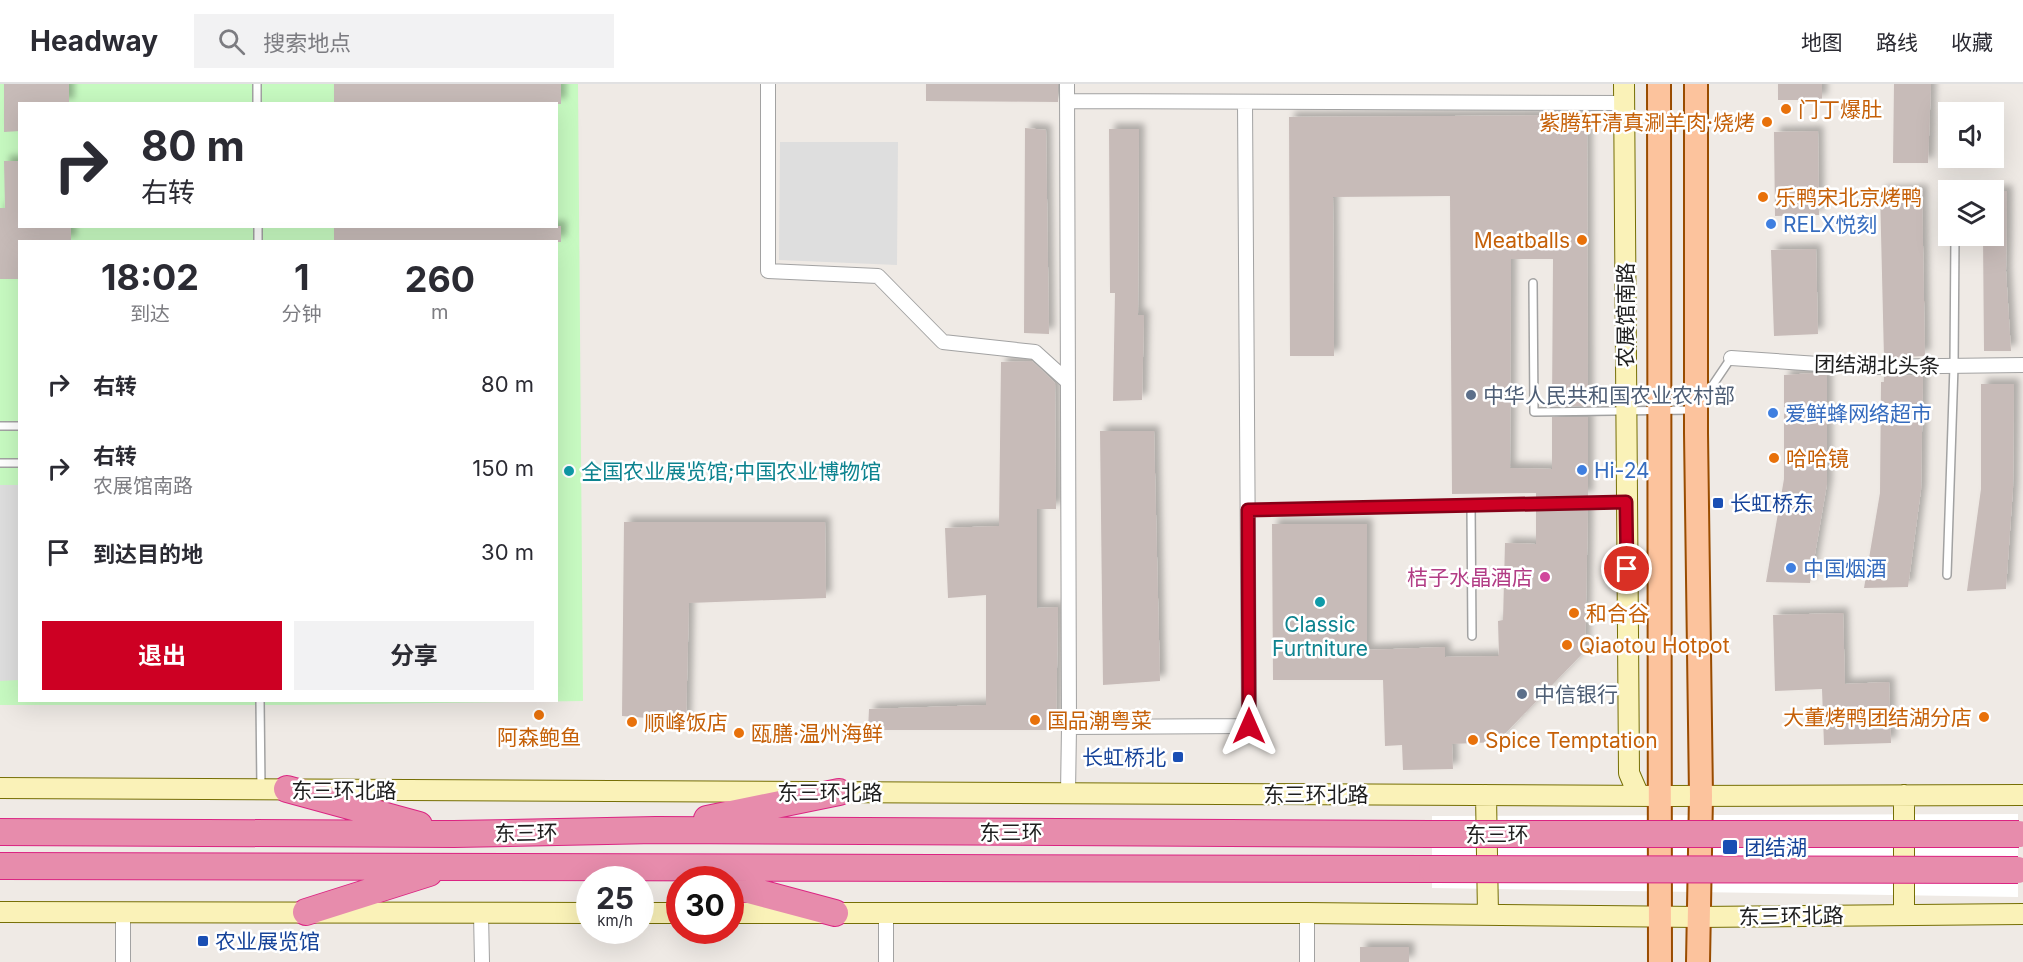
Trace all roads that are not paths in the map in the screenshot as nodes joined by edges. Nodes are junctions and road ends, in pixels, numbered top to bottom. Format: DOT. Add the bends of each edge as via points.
graph roads {
  1 [pos="257,84"];
  2 [pos="768,84"];
  3 [pos="1067,84"];
  4 [pos="1659,84"];
  5 [pos="1696,84"];
  6 [pos="1624,93"];
  7 [pos="1067,101"];
  8 [pos="257,102"];
  9 [pos="1245,102"];
  10 [pos="1955,246"];
  11 [pos="1533,283"];
  12 [pos="1731,358"];
  13 [pos="2023,365"];
  14 [pos="1954,366"];
  15 [pos="1067,381"];
  16 [pos="1696,410"];
  17 [pos="1626,411"];
  18 [pos="1659,411"];
  19 [pos="0,426"];
  20 [pos="18,426"];
  21 [pos="0,463"];
  22 [pos="18,463"];
  23 [pos="1626,502"];
  24 [pos="1471,505"];
  25 [pos="1248,510"];
  26 [pos="1947,575"];
  27 [pos="1472,636"];
  28 [pos="261,702"];
  29 [pos="1069,728"];
  30 [pos="0,788"];
  31 [pos="261,789"];
  32 [pos="287,789"];
  33 [pos="839,792"];
  34 [pos="1068,793"];
  35 [pos="1486,795"];
  36 [pos="1904,795"];
  37 [pos="2023,795"];
  38 [pos="1649,796"];
  39 [pos="1701,796"];
  40 [pos="656,830"];
  41 [pos="0,832"];
  42 [pos="454,834"];
  43 [pos="2021,834"];
  44 [pos="454,865"];
  45 [pos="0,866"];
  46 [pos="657,866"];
  47 [pos="666,868"];
  48 [pos="2021,870"];
  49 [pos="744,889"];
  50 [pos="0,912"];
  51 [pos="123,912"];
  52 [pos="306,912"];
  53 [pos="744,913"];
  54 [pos="835,913"];
  55 [pos="1307,913"];
  56 [pos="482,914"];
  57 [pos="576,914"];
  58 [pos="886,914"];
  59 [pos="1904,914"];
  60 [pos="2023,914"];
  61 [pos="1488,915"];
  62 [pos="1659,917"];
  63 [pos="1698,917"];
  64 [pos="123,962"];
  65 [pos="482,962"];
  66 [pos="886,962"];
  67 [pos="1307,962"];
  68 [pos="1660,962"];
  69 [pos="1698,962"];
  1 -- 8 [label="lane"];
  2 -- 15 [label="street" via="768,272 878,276 944,342 1035,352"];
  3 -- 7 [label="street"];
  4 -- 18 [label="main road, 农展馆南路"];
  5 -- 16 [label="main road"];
  6 -- 9 [label="street"];
  6 -- 17 [label="street, 农展馆南路"];
  7 -- 9 [label="street"];
  7 -- 15 [label="street"];
  9 -- 25 [label="street"];
  10 -- 14 [label="lane"];
  11 -- 17 [label="lane" via="1534,412"];
  12 -- 14 [label="street, 团结湖北头条" via="1863,367"];
  12 -- 16 [label="lane"];
  13 -- 14 [label="street, 团结湖北头条"];
  14 -- 26 [label="lane"];
  15 -- 29 [label="street"];
  16 -- 18 [label="lane"];
  16 -- 39 [label="main road"];
  17 -- 18 [label="lane"];
  17 -- 23 [label="street, 农展馆南路"];
  18 -- 38 [label="main road, 农展馆南路"];
  19 -- 20 [label="lane"];
  21 -- 22 [label="lane"];
  23 -- 24 [label="lane"];
  23 -- 38 [label="street, 农展馆南路" via="1629,773"];
  24 -- 25 [label="lane"];
  24 -- 27 [label="lane"];
  25 -- 29 [label="street" via="1249,726"];
  28 -- 31 [label="lane"];
  29 -- 34 [label="street"];
  30 -- 31 [label="street, 东三环北路"];
  31 -- 32 [label="street, 东三环北路"];
  32 -- 33 [label="street, 东三环北路"];
  32 -- 42 [label="highway"];
  33 -- 34 [label="street, 东三环北路"];
  33 -- 40 [label="highway"];
  34 -- 35 [label="street, 东三环北路"];
  35 -- 38 [label="street, 东三环北路"];
  35 -- 61 [label="street"];
  36 -- 37 [label="street"];
  36 -- 39 [label="street"];
  36 -- 59 [label="street"];
  38 -- 39 [label="street, 东三环北路"];
  38 -- 62 [label="main road"];
  39 -- 63 [label="main road"];
  40 -- 42 [label="highway, 东三环"];
  40 -- 43 [label="highway, 东三环, bridge"];
  41 -- 42 [label="highway, 东三环"];
  44 -- 45 [label="highway, 东三环"];
  44 -- 46 [label="highway, 东三环"];
  44 -- 52 [label="highway"];
  46 -- 47 [label="highway"];
  46 -- 48 [label="highway, 东三环, bridge"];
  49 -- 54 [label="highway"];
  50 -- 51 [label="street"];
  51 -- 52 [label="street"];
  51 -- 64 [label="street"];
  52 -- 56 [label="street"];
  53 -- 54 [label="street, 东三环北路"];
  54 -- 58 [label="street, 东三环北路"];
  55 -- 58 [label="street, 东三环北路"];
  55 -- 61 [label="street, 东三环北路"];
  55 -- 67 [label="street"];
  56 -- 57 [label="street"];
  56 -- 65 [label="street"];
  58 -- 66 [label="street"];
  59 -- 60 [label="street, 东三环北路"];
  59 -- 63 [label="street, 东三环北路"];
  61 -- 62 [label="street, 东三环北路"];
  62 -- 63 [label="street, 东三环北路"];
  62 -- 68 [label="main road"];
  63 -- 69 [label="main road"];
}
